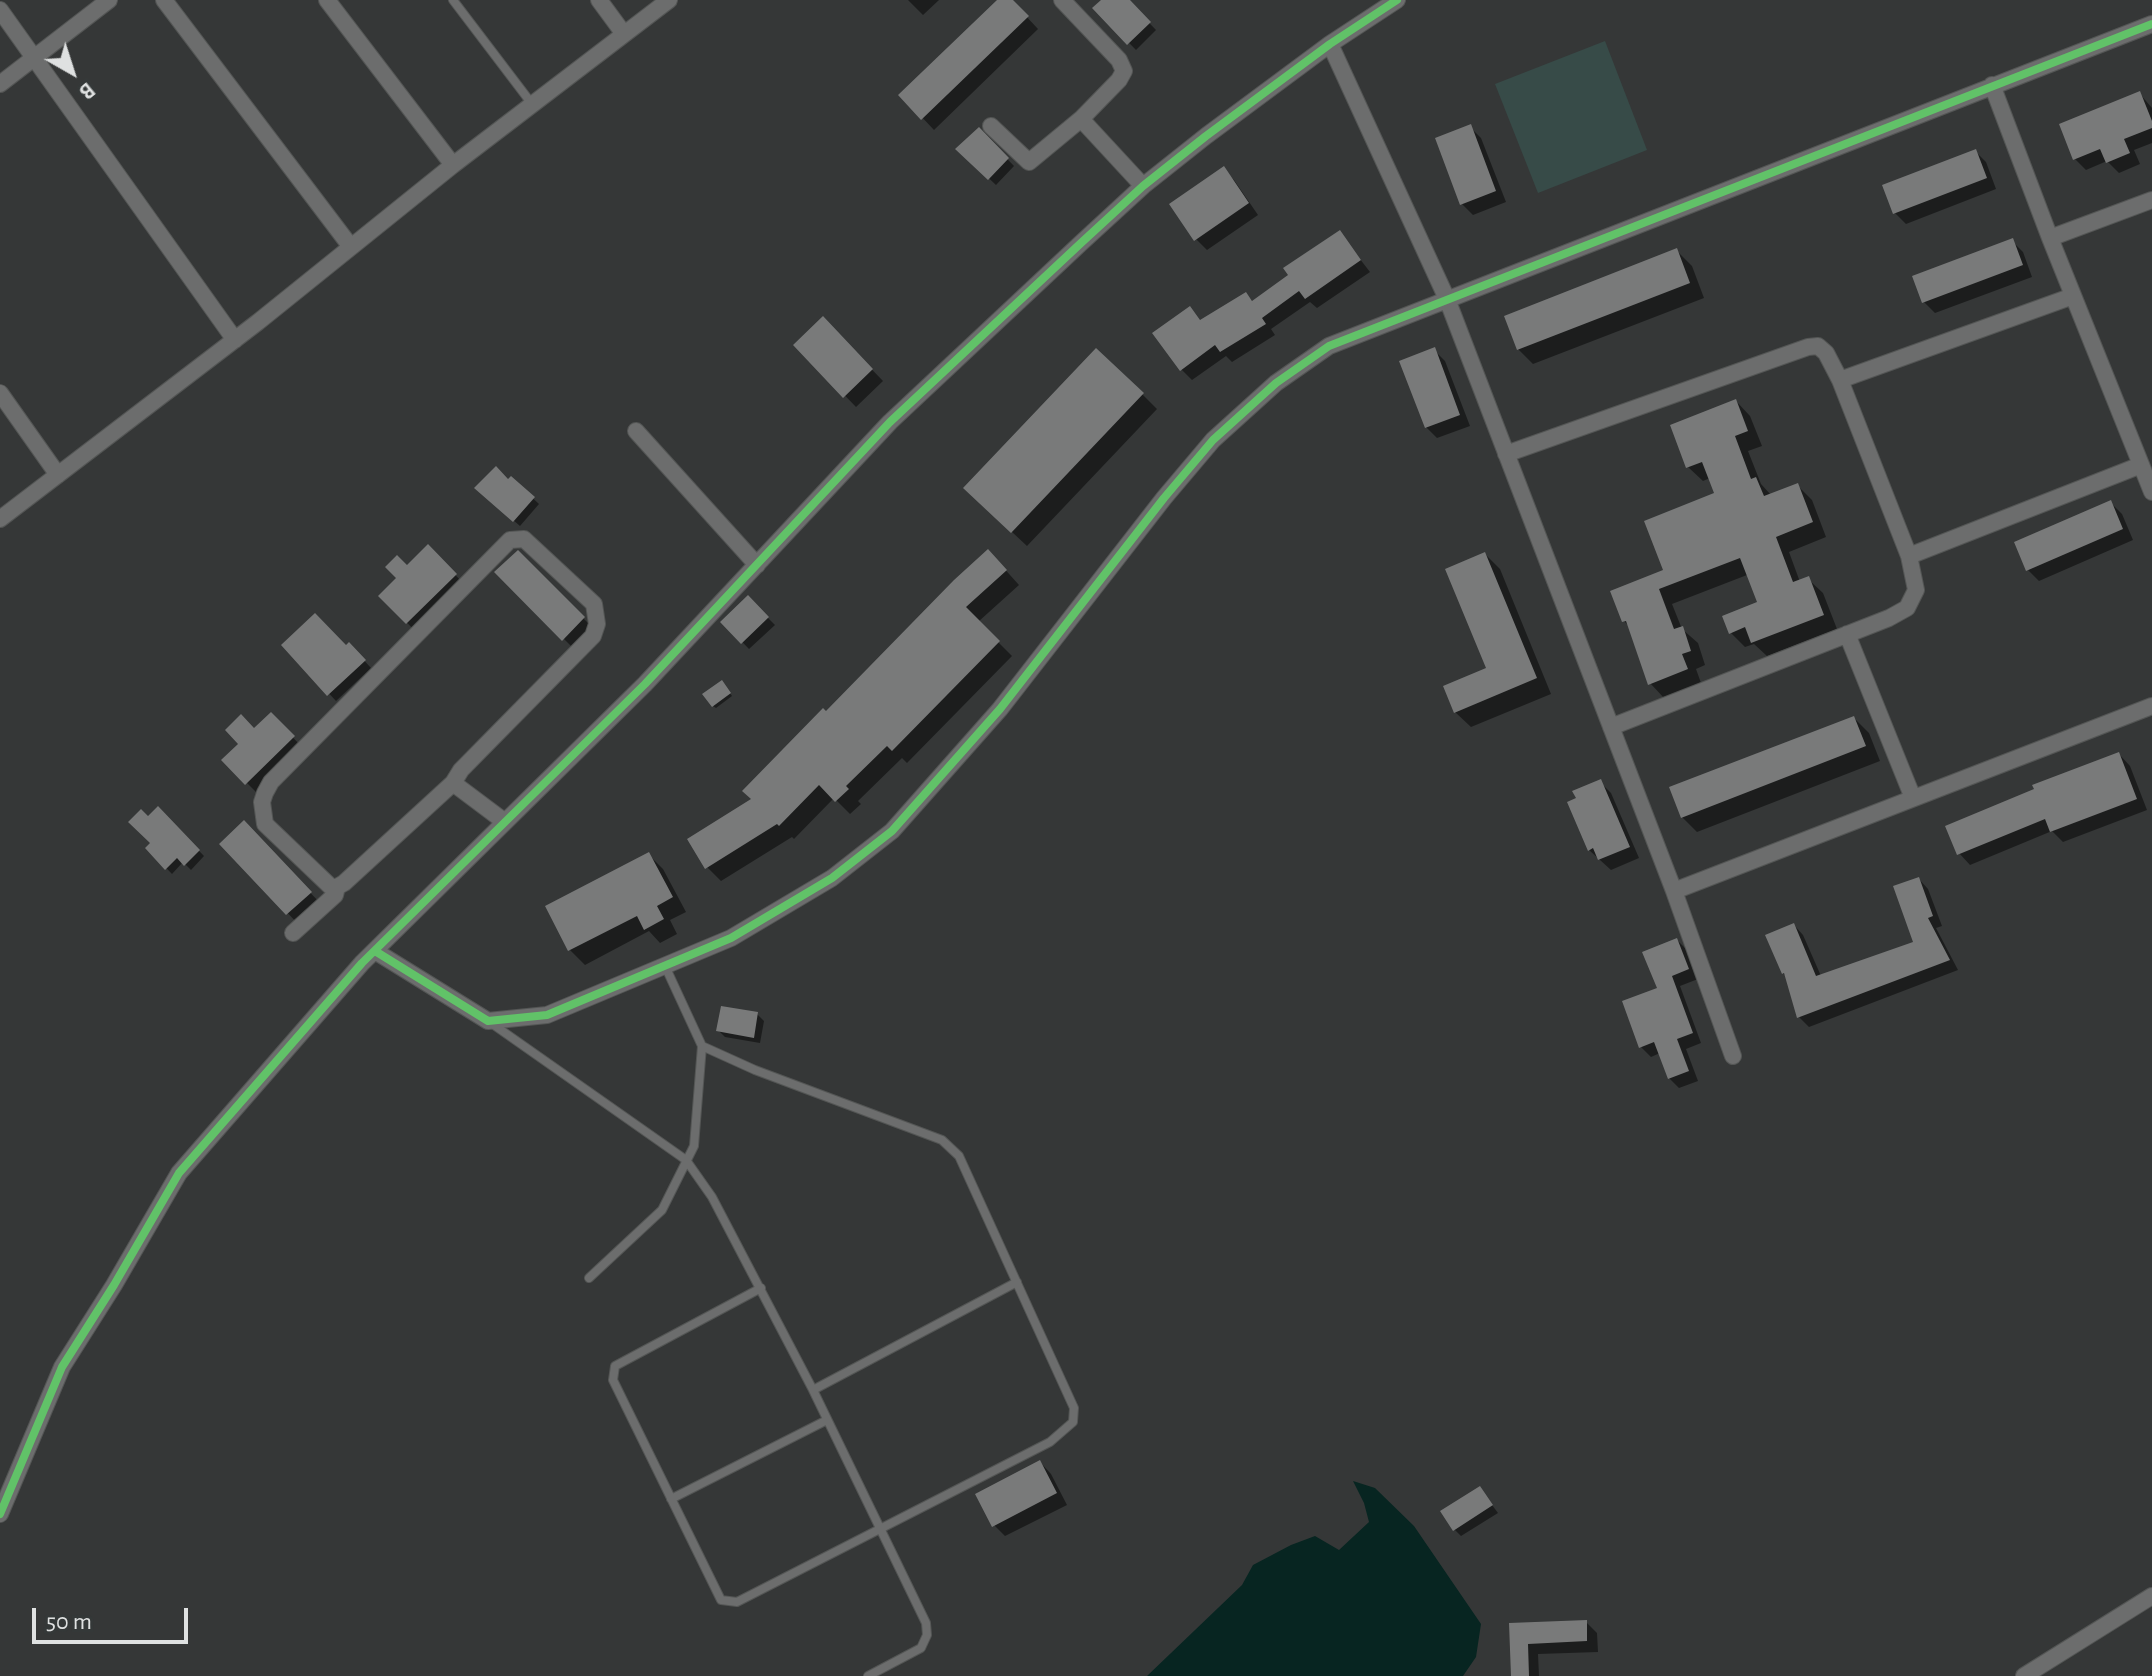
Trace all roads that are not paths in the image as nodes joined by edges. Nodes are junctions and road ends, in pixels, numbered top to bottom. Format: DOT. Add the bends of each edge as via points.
graph roads {
  1 [pos="109,0"];
  2 [pos="164,0"];
  3 [pos="327,0"];
  4 [pos="453,0"];
  5 [pos="599,0"];
  6 [pos="669,0"];
  7 [pos="1062,0"];
  8 [pos="1397,0"];
  9 [pos="0,10"];
  10 [pos="2152,24"];
  11 [pos="624,34"];
  12 [pos="1330,44"];
  13 [pos="34,58"];
  14 [pos="0,84"];
  15 [pos="1992,85"];
  16 [pos="532,104"];
  17 [pos="1081,119"];
  18 [pos="991,126"];
  19 [pos="453,165"];
  20 [pos="1143,186"];
  21 [pos="2152,200"];
  22 [pos="2050,238"];
  23 [pos="351,247"];
  24 [pos="2073,296"];
  25 [pos="1447,299"];
  26 [pos="235,340"];
  27 [pos="1840,380"];
  28 [pos="0,393"];
  29 [pos="636,431"];
  30 [pos="1506,454"];
  31 [pos="2141,465"];
  32 [pos="58,475"];
  33 [pos="2152,492"];
  34 [pos="0,519"];
  35 [pos="1909,556"];
  36 [pos="757,565"];
  37 [pos="1847,634"];
  38 [pos="2152,706"];
  39 [pos="1611,727"];
  40 [pos="453,783"];
  41 [pos="1913,798"];
  42 [pos="505,822"];
  43 [pos="337,887"];
  44 [pos="1674,891"];
  45 [pos="293,933"];
  46 [pos="375,951"];
  47 [pos="665,966"];
  48 [pos="488,1021"];
  49 [pos="702,1046"];
  50 [pos="1733,1056"];
  51 [pos="686,1160"];
  52 [pos="589,1278"];
  53 [pos="1017,1282"];
  54 [pos="761,1288"];
  55 [pos="813,1390"];
  56 [pos="827,1420"];
  57 [pos="671,1499"];
  58 [pos="0,1514"];
  59 [pos="880,1528"];
  60 [pos="2152,1596"];
  61 [pos="868,1676"];
  62 [pos="2024,1676"];
  1 -- 13 [label="street"];
  2 -- 23 [label="street"];
  3 -- 19 [label="street"];
  4 -- 16 [label="lane"];
  5 -- 11 [label="street"];
  6 -- 11 [label="street"];
  7 -- 17 [label="street" via="1124,71"];
  8 -- 12 [label="street"];
  9 -- 13 [label="street"];
  10 -- 15 [label="street"];
  11 -- 16 [label="street"];
  12 -- 20 [label="street"];
  12 -- 25 [label="street"];
  13 -- 14 [label="street"];
  13 -- 26 [label="street"];
  15 -- 22 [label="street"];
  15 -- 25 [label="street"];
  16 -- 19 [label="street"];
  17 -- 18 [label="street" via="1029,162"];
  17 -- 20 [label="street"];
  19 -- 23 [label="street"];
  20 -- 36 [label="street" via="890,422"];
  21 -- 22 [label="street"];
  22 -- 24 [label="street"];
  23 -- 26 [label="street"];
  24 -- 27 [label="street"];
  24 -- 31 [label="street"];
  25 -- 30 [label="street"];
  25 -- 47 [label="street" via="1329,346 1276,383 1203,452 1000,709 892,831 832,878 731,938"];
  26 -- 32 [label="street"];
  27 -- 30 [label="street" via="1826,353 1818,346 1808,347"];
  27 -- 35 [label="street"];
  28 -- 32 [label="street"];
  29 -- 36 [label="street"];
  30 -- 39 [label="street"];
  31 -- 33 [label="street"];
  31 -- 35 [label="street"];
  32 -- 34 [label="street"];
  35 -- 37 [label="street" via="1916,590 1907,608"];
  36 -- 42 [label="street"];
  37 -- 39 [label="street"];
  37 -- 41 [label="street"];
  38 -- 41 [label="street"];
  39 -- 44 [label="street"];
  40 -- 42 [label="street"];
  40 -- 43 [label="street"];
  40 -- 43 [label="street" via="593,636 597,624 594,604 524,539 510,540 265,793 265,824"];
  41 -- 44 [label="street"];
  42 -- 46 [label="street"];
  43 -- 45 [label="street" via="335,895"];
  44 -- 50 [label="street"];
  46 -- 48 [label="street"];
  46 -- 58 [label="street" via="179,1173 62,1367"];
  47 -- 48 [label="street" via="547,1015"];
  47 -- 49 [label="lane"];
  48 -- 51 [label="lane"];
  49 -- 51 [label="lane" via="694,1146"];
  49 -- 53 [label="lane" via="942,1140 959,1156"];
  51 -- 52 [label="lane" via="662,1210"];
  51 -- 54 [label="lane"];
  53 -- 55 [label="lane"];
  53 -- 59 [label="lane" via="1074,1408 1073,1422 1050,1442"];
  54 -- 55 [label="lane"];
  54 -- 57 [label="lane" via="615,1366 613,1380"];
  55 -- 56 [label="lane"];
  56 -- 57 [label="lane"];
  56 -- 59 [label="lane"];
  57 -- 59 [label="lane" via="721,1600 737,1602"];
  59 -- 61 [label="lane" via="927,1635 921,1648"];
  60 -- 62 [label="street"];
}
